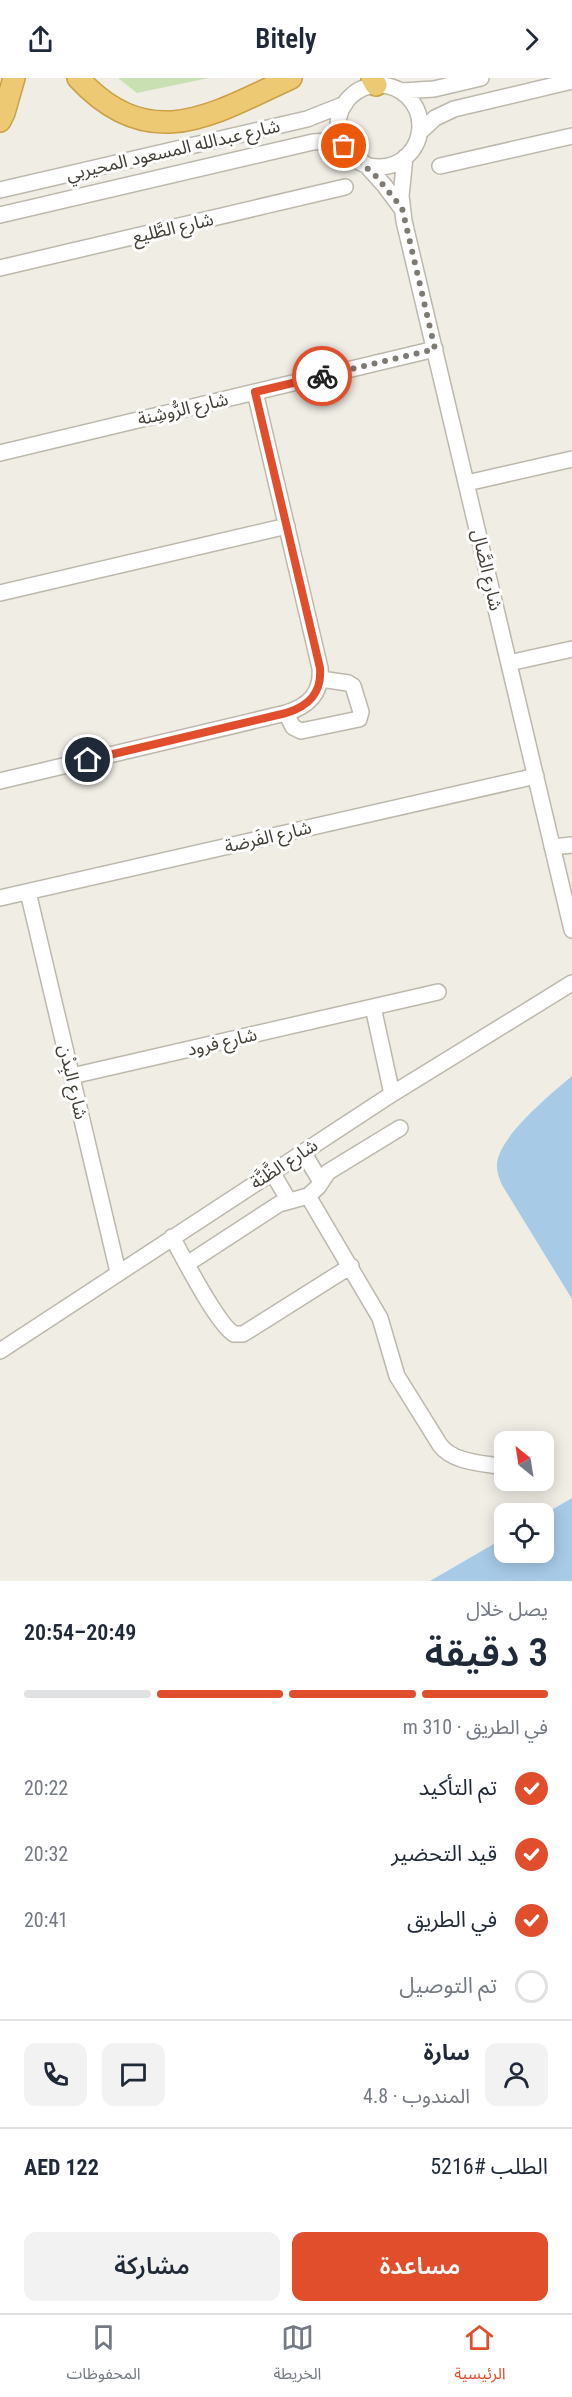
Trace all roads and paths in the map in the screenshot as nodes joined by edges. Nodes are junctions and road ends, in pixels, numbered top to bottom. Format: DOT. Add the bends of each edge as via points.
graph roads {
  1 [pos="14,78"];
  2 [pos="78,78"];
  3 [pos="291,78"];
  4 [pos="481,78"];
  5 [pos="572,81"];
  6 [pos="374,82"];
  7 [pos="401,91"];
  8 [pos="345,104"];
  9 [pos="0,121"];
  10 [pos="419,132"];
  11 [pos="572,135"];
  12 [pos="344,146"];
  13 [pos="405,157"];
  14 [pos="364,164"];
  15 [pos="440,166"];
  16 [pos="345,188"];
  17 [pos="0,190"];
  18 [pos="402,208"];
  19 [pos="0,215"];
  20 [pos="0,268"];
  21 [pos="435,349"];
  22 [pos="255,392"];
  23 [pos="0,453"];
  24 [pos="572,459"];
  25 [pos="467,483"];
  26 [pos="287,526"];
  27 [pos="0,593"];
  28 [pos="572,649"];
  29 [pos="509,663"];
  30 [pos="321,679"];
  31 [pos="286,713"];
  32 [pos="536,776"];
  33 [pos="0,781"];
  34 [pos="572,845"];
  35 [pos="552,847"];
  36 [pos="28,892"];
  37 [pos="0,898"];
  38 [pos="572,930"];
  39 [pos="572,983"];
  40 [pos="438,992"];
  41 [pos="373,1007"];
  42 [pos="72,1076"];
  43 [pos="392,1094"];
  44 [pos="400,1128"];
  45 [pos="303,1152"];
  46 [pos="272,1172"];
  47 [pos="321,1182"];
  48 [pos="309,1196"];
  49 [pos="289,1201"];
  50 [pos="172,1237"];
  51 [pos="187,1264"];
  52 [pos="351,1266"];
  53 [pos="118,1272"];
  54 [pos="0,1351"];
  55 [pos="494,1465"];
  1 -- 9 [label="highway"];
  2 -- 3 [label="highway" via="117,109 144,119 173,123 211,115"];
  4 -- 7 [label="street" via="434,89"];
  5 -- 10 [label="street" via="454,109"];
  6 -- 7 [label="street"];
  6 -- 8 [label="street" via="353,94"];
  7 -- 10 [label="street" via="418,114"];
  8 -- 12 [label="street" via="338,125"];
  8 -- 17 [label="street, شارع عبدالله المسعود المحيربي" via="307,119"];
  10 -- 13 [label="street"];
  11 -- 15 [label="street"];
  12 -- 14 [label="street"];
  12 -- 19 [label="street, شارع عبدالله المسعود المحيربي" via="329,141 313,142"];
  13 -- 14 [label="street" via="389,165"];
  13 -- 18 [label="street, شارع الصَّال"];
  14 -- 18 [label="street, شارع الصَّال"];
  16 -- 20 [label="street, شارع الطَّليع"];
  18 -- 21 [label="street, شارع الصَّال"];
  21 -- 22 [label="street, شارع الرُّوشِنة"];
  21 -- 25 [label="street, شارع الصَّال"];
  22 -- 23 [label="street, شارع الرُّوشِنة"];
  22 -- 26 [label="street"];
  24 -- 25 [label="street"];
  25 -- 29 [label="street, شارع الصَّال"];
  26 -- 27 [label="street"];
  26 -- 30 [label="street"];
  28 -- 29 [label="street"];
  29 -- 32 [label="street, شارع الصَّال"];
  30 -- 31 [label="street" via="311,700"];
  30 -- 31 [label="street" via="353,686 361,712 358,719 301,731 293,727"];
  31 -- 33 [label="street"];
  32 -- 35 [label="street, شارع الصَّال"];
  32 -- 36 [label="street, شارع الفَرضة"];
  34 -- 35 [label="street"];
  35 -- 38 [label="street, شارع الصَّال"];
  36 -- 37 [label="street, شارع الفَرضة"];
  36 -- 42 [label="street, شارع البِدْن"];
  39 -- 43 [label="street, شارع الظَّنَّة"];
  40 -- 41 [label="street, شارع فرود"];
  41 -- 42 [label="street, شارع فرود"];
  41 -- 43 [label="street"];
  42 -- 53 [label="street, شارع البِدْن"];
  43 -- 45 [label="street, شارع الظَّنَّة"];
  44 -- 47 [label="street" via="332,1169"];
  45 -- 46 [label="street, شارع الظَّنَّة"];
  45 -- 47 [label="street"];
  46 -- 49 [label="street"];
  46 -- 50 [label="street, شارع الظَّنَّة"];
  47 -- 48 [label="street"];
  48 -- 49 [label="street"];
  48 -- 52 [label="street"];
  49 -- 51 [label="street"];
  50 -- 51 [label="street"];
  50 -- 53 [label="street, شارع الظَّنَّة"];
  51 -- 52 [label="street" via="227,1328 238,1335"];
  52 -- 55 [label="street" via="380,1318 397,1376 443,1449 458,1457"];
  53 -- 54 [label="street, شارع الظَّنَّة"];
}
